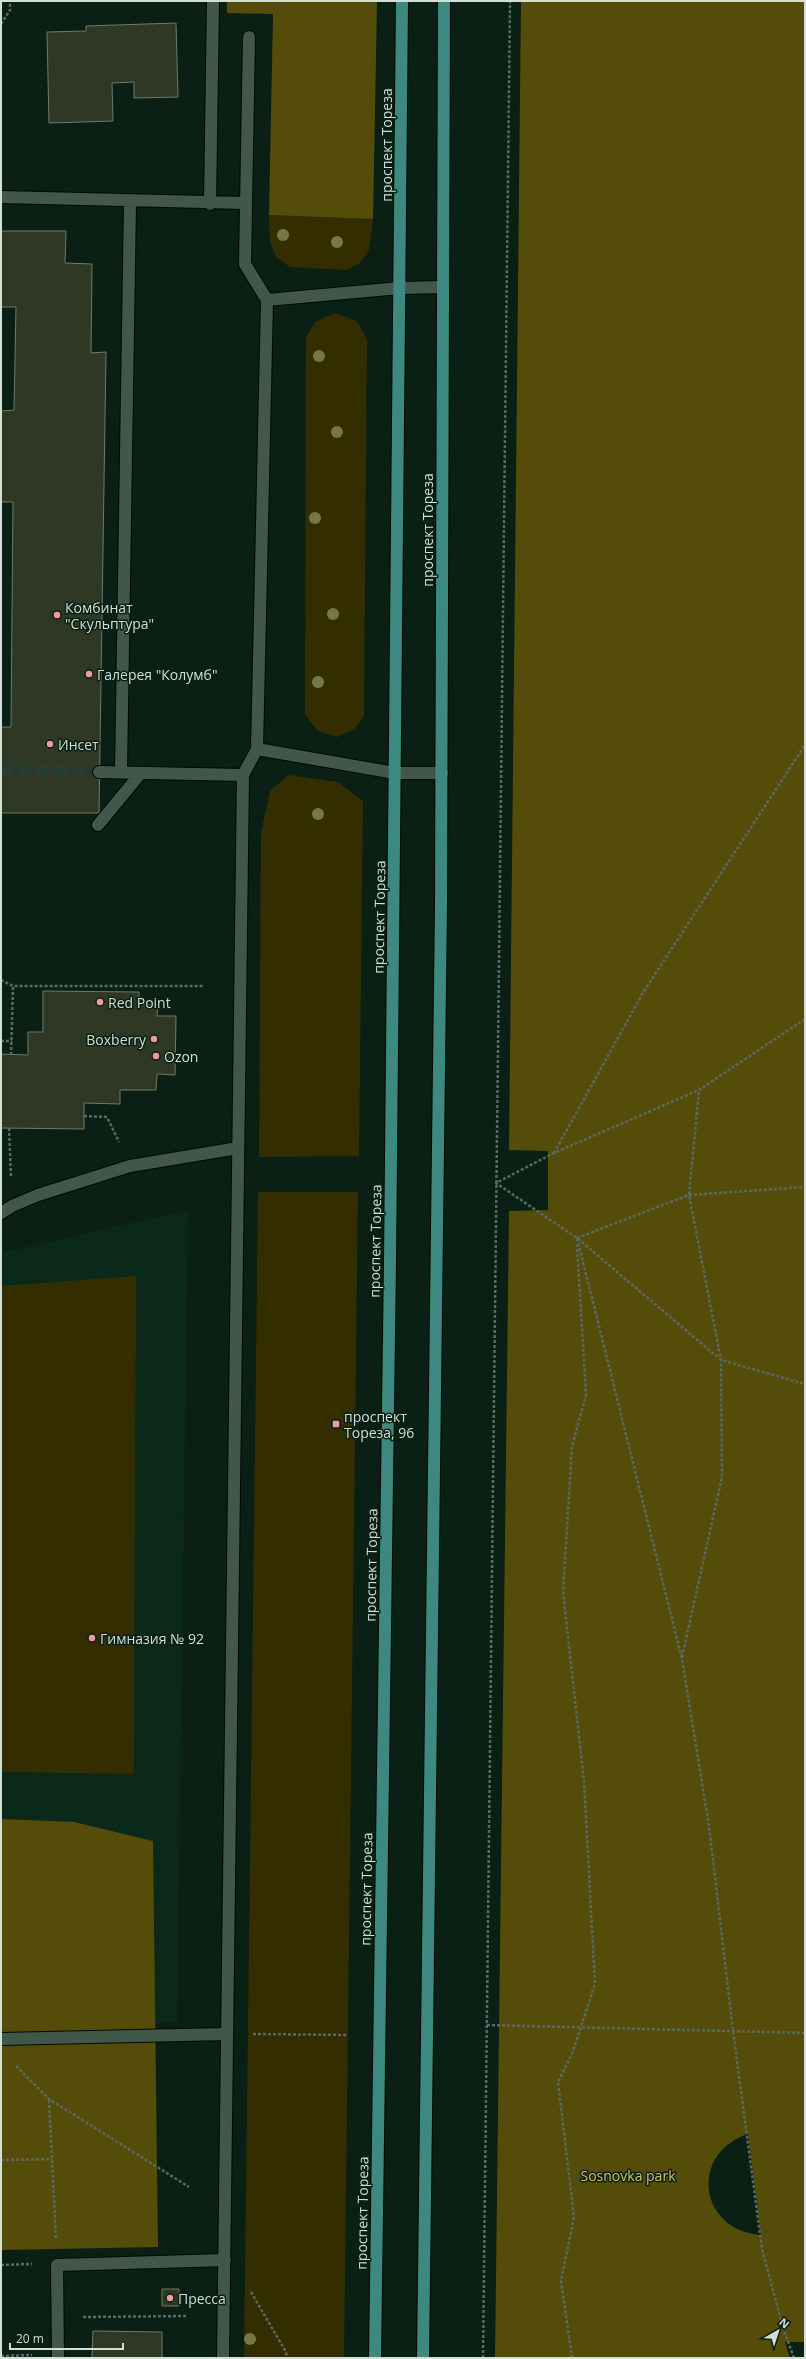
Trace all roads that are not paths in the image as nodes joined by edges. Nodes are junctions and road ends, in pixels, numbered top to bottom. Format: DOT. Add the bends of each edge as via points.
graph roads {
  1 [pos="213,1"];
  2 [pos="402,1"];
  3 [pos="444,1"];
  4 [pos="249,37"];
  5 [pos="1,198"];
  6 [pos="130,202"];
  7 [pos="210,204"];
  8 [pos="246,204"];
  9 [pos="400,288"];
  10 [pos="442,288"];
  11 [pos="267,300"];
  12 [pos="257,749"];
  13 [pos="99,772"];
  14 [pos="121,772"];
  15 [pos="141,773"];
  16 [pos="395,773"];
  17 [pos="442,773"];
  18 [pos="243,775"];
  19 [pos="98,825"];
  20 [pos="238,1148"];
  21 [pos="1,1213"];
  22 [pos="227,2034"];
  23 [pos="1,2039"];
  24 [pos="225,2260"];
  25 [pos="58,2358"];
  26 [pos="223,2358"];
  27 [pos="375,2358"];
  28 [pos="423,2358"];
  1 -- 7 [label="street"];
  2 -- 9 [label="main road, проспект Тореза"];
  3 -- 10 [label="main road, проспект Тореза"];
  4 -- 8 [label="street"];
  5 -- 6 [label="street"];
  6 -- 7 [label="street"];
  6 -- 14 [label="street"];
  7 -- 8 [label="street"];
  8 -- 11 [label="street" via="245,264"];
  9 -- 10 [label="street"];
  9 -- 11 [label="street"];
  9 -- 16 [label="main road, проспект Тореза"];
  10 -- 17 [label="main road, проспект Тореза"];
  11 -- 12 [label="street"];
  12 -- 16 [label="street"];
  12 -- 18 [label="street"];
  13 -- 14 [label="street"];
  14 -- 15 [label="street"];
  15 -- 18 [label="street"];
  15 -- 19 [label="street"];
  16 -- 17 [label="street"];
  16 -- 27 [label="main road, проспект Тореза"];
  17 -- 28 [label="main road, проспект Тореза"];
  18 -- 20 [label="street"];
  20 -- 21 [label="street" via="130,1166 38,1195"];
  20 -- 22 [label="street"];
  22 -- 23 [label="street"];
  22 -- 24 [label="street"];
  24 -- 25 [label="street" via="57,2265"];
  24 -- 26 [label="street"];
}
